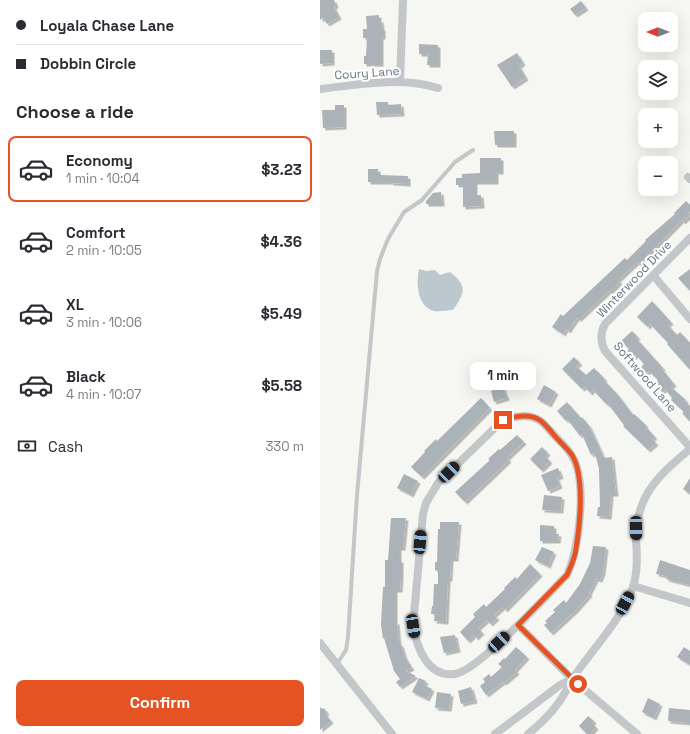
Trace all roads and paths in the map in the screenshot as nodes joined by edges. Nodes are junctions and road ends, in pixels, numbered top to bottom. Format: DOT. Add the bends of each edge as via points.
graph roads {
  1 [pos="403,0"];
  2 [pos="400,81"];
  3 [pos="320,88"];
  4 [pos="438,88"];
  5 [pos="473,150"];
  6 [pos="690,238"];
  7 [pos="653,275"];
  8 [pos="690,319"];
  9 [pos="601,339"];
  10 [pos="690,448"];
  11 [pos="633,586"];
  12 [pos="690,603"];
  13 [pos="518,625"];
  14 [pos="320,643"];
  15 [pos="337,664"];
  16 [pos="572,679"];
  17 [pos="499,733"];
  18 [pos="392,734"];
  19 [pos="528,734"];
  20 [pos="637,734"];
  1 -- 2 [label="street"];
  2 -- 3 [label="street, Coury Lane"];
  2 -- 4 [label="street, Coury Lane"];
  5 -- 15 [label="lane" via="455,162 422,200 404,212 380,259 362,442 348,637 346,650"];
  6 -- 7 [label="street, Winterwood Drive"];
  7 -- 8 [label="street"];
  7 -- 9 [label="street, Winterwood Drive" via="605,324"];
  9 -- 10 [label="street, Softwood Lane" via="605,351"];
  10 -- 11 [label="street" via="654,482 643,500 636,522 637,568"];
  11 -- 12 [label="street"];
  11 -- 16 [label="street" via="609,630"];
  13 -- 13 [label="street" via="567,575 576,550 581,498 578,470 572,455 541,421 525,416 503,420 438,483 426,503 413,626 415,640 426,661 445,674 456,674 468,670"];
  13 -- 16 [label="street"];
  14 -- 15 [label="street"];
  15 -- 18 [label="street"];
  16 -- 17 [label="street" via="560,685"];
  16 -- 19 [label="street" via="556,706"];
  16 -- 20 [label="street"];
}
